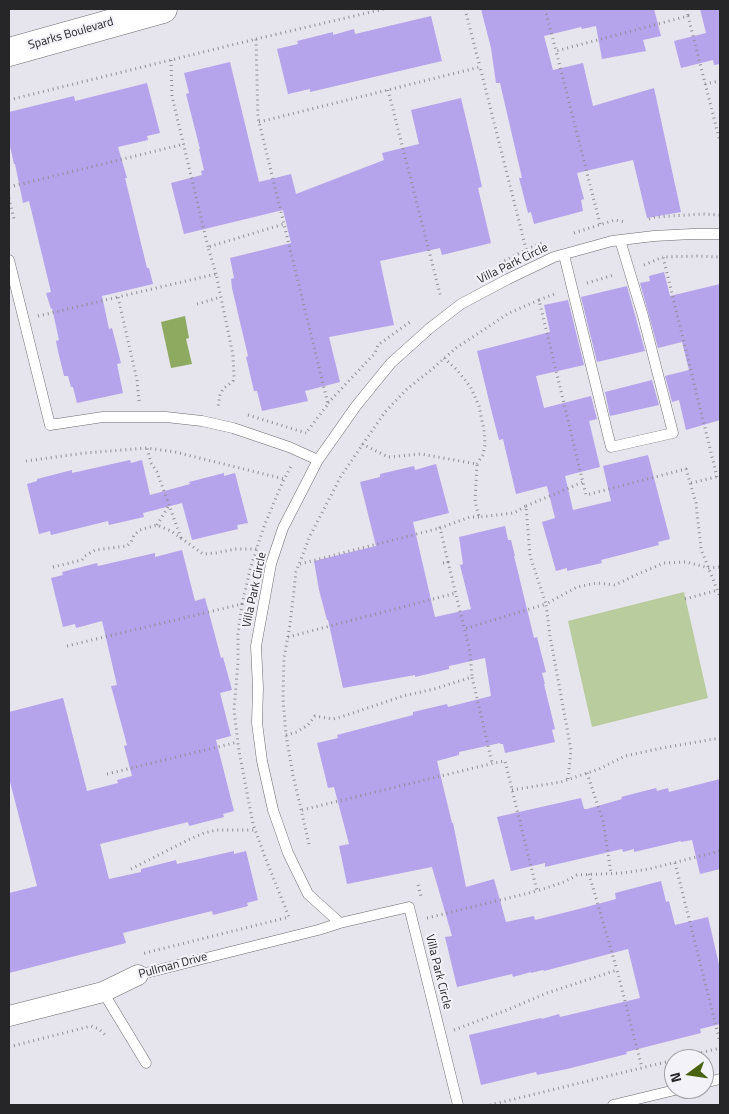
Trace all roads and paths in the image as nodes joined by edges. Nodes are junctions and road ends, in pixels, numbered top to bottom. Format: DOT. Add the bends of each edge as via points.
graph roads {
  1 [pos="163,9"];
  2 [pos="384,9"];
  3 [pos="465,9"];
  4 [pos="545,9"];
  5 [pos="686,9"];
  6 [pos="688,16"];
  7 [pos="256,40"];
  8 [pos="556,51"];
  9 [pos="9,52"];
  10 [pos="171,60"];
  11 [pos="480,66"];
  12 [pos="720,81"];
  13 [pos="706,84"];
  14 [pos="388,90"];
  15 [pos="9,100"];
  16 [pos="259,122"];
  17 [pos="720,142"];
  18 [pos="184,144"];
  19 [pos="9,187"];
  20 [pos="9,198"];
  21 [pos="720,215"];
  22 [pos="14,219"];
  23 [pos="641,221"];
  24 [pos="284,224"];
  25 [pos="600,224"];
  26 [pos="720,234"];
  27 [pos="620,240"];
  28 [pos="208,247"];
  29 [pos="526,250"];
  30 [pos="564,255"];
  31 [pos="663,257"];
  32 [pos="720,257"];
  33 [pos="9,260"];
  34 [pos="629,272"];
  35 [pos="216,274"];
  36 [pos="572,287"];
  37 [pos="220,297"];
  38 [pos="118,298"];
  39 [pos="441,298"];
  40 [pos="539,300"];
  41 [pos="197,304"];
  42 [pos="36,308"];
  43 [pos="412,320"];
  44 [pos="444,358"];
  45 [pos="132,401"];
  46 [pos="328,404"];
  47 [pos="210,406"];
  48 [pos="218,406"];
  49 [pos="227,409"];
  50 [pos="246,414"];
  51 [pos="306,433"];
  52 [pos="362,444"];
  53 [pos="147,448"];
  54 [pos="297,451"];
  55 [pos="318,460"];
  56 [pos="26,461"];
  57 [pos="477,464"];
  58 [pos="718,477"];
  59 [pos="285,479"];
  60 [pos="583,482"];
  61 [pos="691,484"];
  62 [pos="169,506"];
  63 [pos="526,506"];
  64 [pos="479,517"];
  65 [pos="157,525"];
  66 [pos="440,528"];
  67 [pos="181,538"];
  68 [pos="256,549"];
  69 [pos="448,562"];
  70 [pos="443,563"];
  71 [pos="299,564"];
  72 [pos="52,567"];
  73 [pos="720,567"];
  74 [pos="709,568"];
  75 [pos="718,590"];
  76 [pos="456,593"];
  77 [pos="720,597"];
  78 [pos="685,598"];
  79 [pos="546,604"];
  80 [pos="464,629"];
  81 [pos="288,637"];
  82 [pos="67,646"];
  83 [pos="472,678"];
  84 [pos="286,735"];
  85 [pos="720,738"];
  86 [pos="238,742"];
  87 [pos="492,763"];
  88 [pos="587,773"];
  89 [pos="107,774"];
  90 [pos="568,779"];
  91 [pos="512,790"];
  92 [pos="302,810"];
  93 [pos="256,830"];
  94 [pos="309,844"];
  95 [pos="720,851"];
  96 [pos="674,863"];
  97 [pos="131,869"];
  98 [pos="611,873"];
  99 [pos="589,874"];
  100 [pos="537,891"];
  101 [pos="426,918"];
  102 [pos="340,923"];
  103 [pos="140,955"];
  104 [pos="618,970"];
  105 [pos="138,975"];
  106 [pos="103,992"];
  107 [pos="9,1016"];
  108 [pos="454,1031"];
  109 [pos="106,1036"];
  110 [pos="720,1042"];
  111 [pos="9,1047"];
  112 [pos="664,1062"];
  113 [pos="146,1063"];
  114 [pos="642,1068"];
  115 [pos="664,1093"];
  116 [pos="458,1105"];
  117 [pos="490,1105"];
  118 [pos="613,1105"];
  1 -- 9 [label="main road, Sparks Boulevard"];
  2 -- 7 [label="path"];
  3 -- 11 [label="path"];
  4 -- 8 [label="path"];
  5 -- 6 [label="path"];
  6 -- 8 [label="path"];
  6 -- 13 [label="path"];
  7 -- 10 [label="path"];
  7 -- 16 [label="path"];
  8 -- 25 [label="path"];
  10 -- 15 [label="path"];
  10 -- 18 [label="path" via="172,96"];
  11 -- 14 [label="path"];
  11 -- 29 [label="path"];
  12 -- 13 [label="path"];
  13 -- 17 [label="path"];
  14 -- 16 [label="path"];
  14 -- 39 [label="path"];
  16 -- 24 [label="path"];
  18 -- 19 [label="path"];
  18 -- 28 [label="path"];
  20 -- 22 [label="path"];
  21 -- 23 [label="path" via="655,217"];
  24 -- 28 [label="path"];
  24 -- 46 [label="path"];
  26 -- 27 [label="lane, Villa Park Circle"];
  27 -- 30 [label="lane, Villa Park Circle"];
  27 -- 34 [label="lane"];
  28 -- 35 [label="path"];
  30 -- 36 [label="lane"];
  30 -- 55 [label="lane, Villa Park Circle" via="461,304 430,328 391,363"];
  31 -- 32 [label="path"];
  31 -- 34 [label="path"];
  31 -- 58 [label="path"];
  33 -- 54 [label="lane" via="50,425 103,417 166,416 233,428"];
  34 -- 36 [label="path"];
  34 -- 36 [label="lane" via="673,433 611,447"];
  35 -- 37 [label="path"];
  35 -- 38 [label="path"];
  36 -- 40 [label="path"];
  37 -- 41 [label="path"];
  37 -- 48 [label="path" via="233,355 234,377 223,389"];
  38 -- 42 [label="path" via="38,316"];
  38 -- 45 [label="path" via="141,401"];
  40 -- 44 [label="path" via="509,313"];
  40 -- 60 [label="path"];
  43 -- 46 [label="path" via="378,345"];
  44 -- 52 [label="path" via="385,412"];
  44 -- 57 [label="path" via="470,386 479,406 485,445"];
  46 -- 51 [label="path"];
  47 -- 48 [label="path"];
  48 -- 49 [label="path"];
  50 -- 51 [label="path"];
  51 -- 54 [label="path"];
  52 -- 57 [label="path" via="388,457 421,454"];
  52 -- 71 [label="path" via="341,476"];
  53 -- 56 [label="path"];
  53 -- 59 [label="path"];
  53 -- 62 [label="path"];
  54 -- 55 [label="lane"];
  55 -- 102 [label="lane, Villa Park Circle" via="283,528 271,564 256,646 257,723 273,810 288,852 308,894"];
  57 -- 64 [label="path" via="475,501"];
  58 -- 61 [label="path"];
  60 -- 61 [label="path" via="586,495 686,469"];
  60 -- 63 [label="path"];
  61 -- 74 [label="path" via="701,549"];
  62 -- 65 [label="path"];
  62 -- 67 [label="path"];
  63 -- 64 [label="path" via="514,513"];
  63 -- 79 [label="path" via="530,556"];
  64 -- 66 [label="path"];
  65 -- 67 [label="path"];
  65 -- 72 [label="path" via="140,530 127,546 94,550 82,560"];
  66 -- 69 [label="path"];
  66 -- 71 [label="path"];
  67 -- 68 [label="path" via="203,554"];
  69 -- 70 [label="path"];
  69 -- 76 [label="path"];
  71 -- 81 [label="path"];
  73 -- 74 [label="path"];
  74 -- 75 [label="path"];
  74 -- 79 [label="path" via="686,562 664,563 615,585 597,583 577,587"];
  75 -- 77 [label="path"];
  75 -- 78 [label="path"];
  76 -- 80 [label="path"];
  76 -- 81 [label="path"];
  79 -- 80 [label="path"];
  79 -- 90 [label="path" via="571,750"];
  80 -- 83 [label="path"];
  81 -- 84 [label="path" via="283,699"];
  82 -- 86 [label="path" via="242,604 234,710"];
  83 -- 84 [label="path" via="347,715 333,718 315,716 298,732"];
  83 -- 87 [label="path"];
  84 -- 92 [label="path"];
  85 -- 88 [label="path" via="625,756"];
  86 -- 89 [label="path"];
  86 -- 93 [label="path"];
  87 -- 91 [label="path" via="505,761"];
  87 -- 92 [label="path"];
  88 -- 90 [label="path"];
  88 -- 98 [label="path" via="603,821"];
  90 -- 91 [label="path"];
  91 -- 100 [label="path"];
  92 -- 94 [label="path"];
  93 -- 97 [label="path" via="204,833"];
  93 -- 103 [label="path" via="289,917"];
  95 -- 96 [label="path"];
  96 -- 98 [label="path"];
  96 -- 110 [label="path"];
  98 -- 99 [label="path"];
  99 -- 100 [label="path" via="576,875"];
  99 -- 104 [label="path"];
  100 -- 101 [label="path"];
  102 -- 105 [label="lane, Pullman Drive"];
  102 -- 116 [label="lane, Villa Park Circle" via="409,907"];
  104 -- 108 [label="path" via="547,993"];
  104 -- 114 [label="path"];
  105 -- 106 [label="street, Pullman Drive"];
  106 -- 107 [label="street, Pullman Drive"];
  106 -- 113 [label="lane"];
  109 -- 111 [label="path" via="91,1026"];
  112 -- 114 [label="path"];
  114 -- 117 [label="path"];
  115 -- 118 [label="lane"];
}
